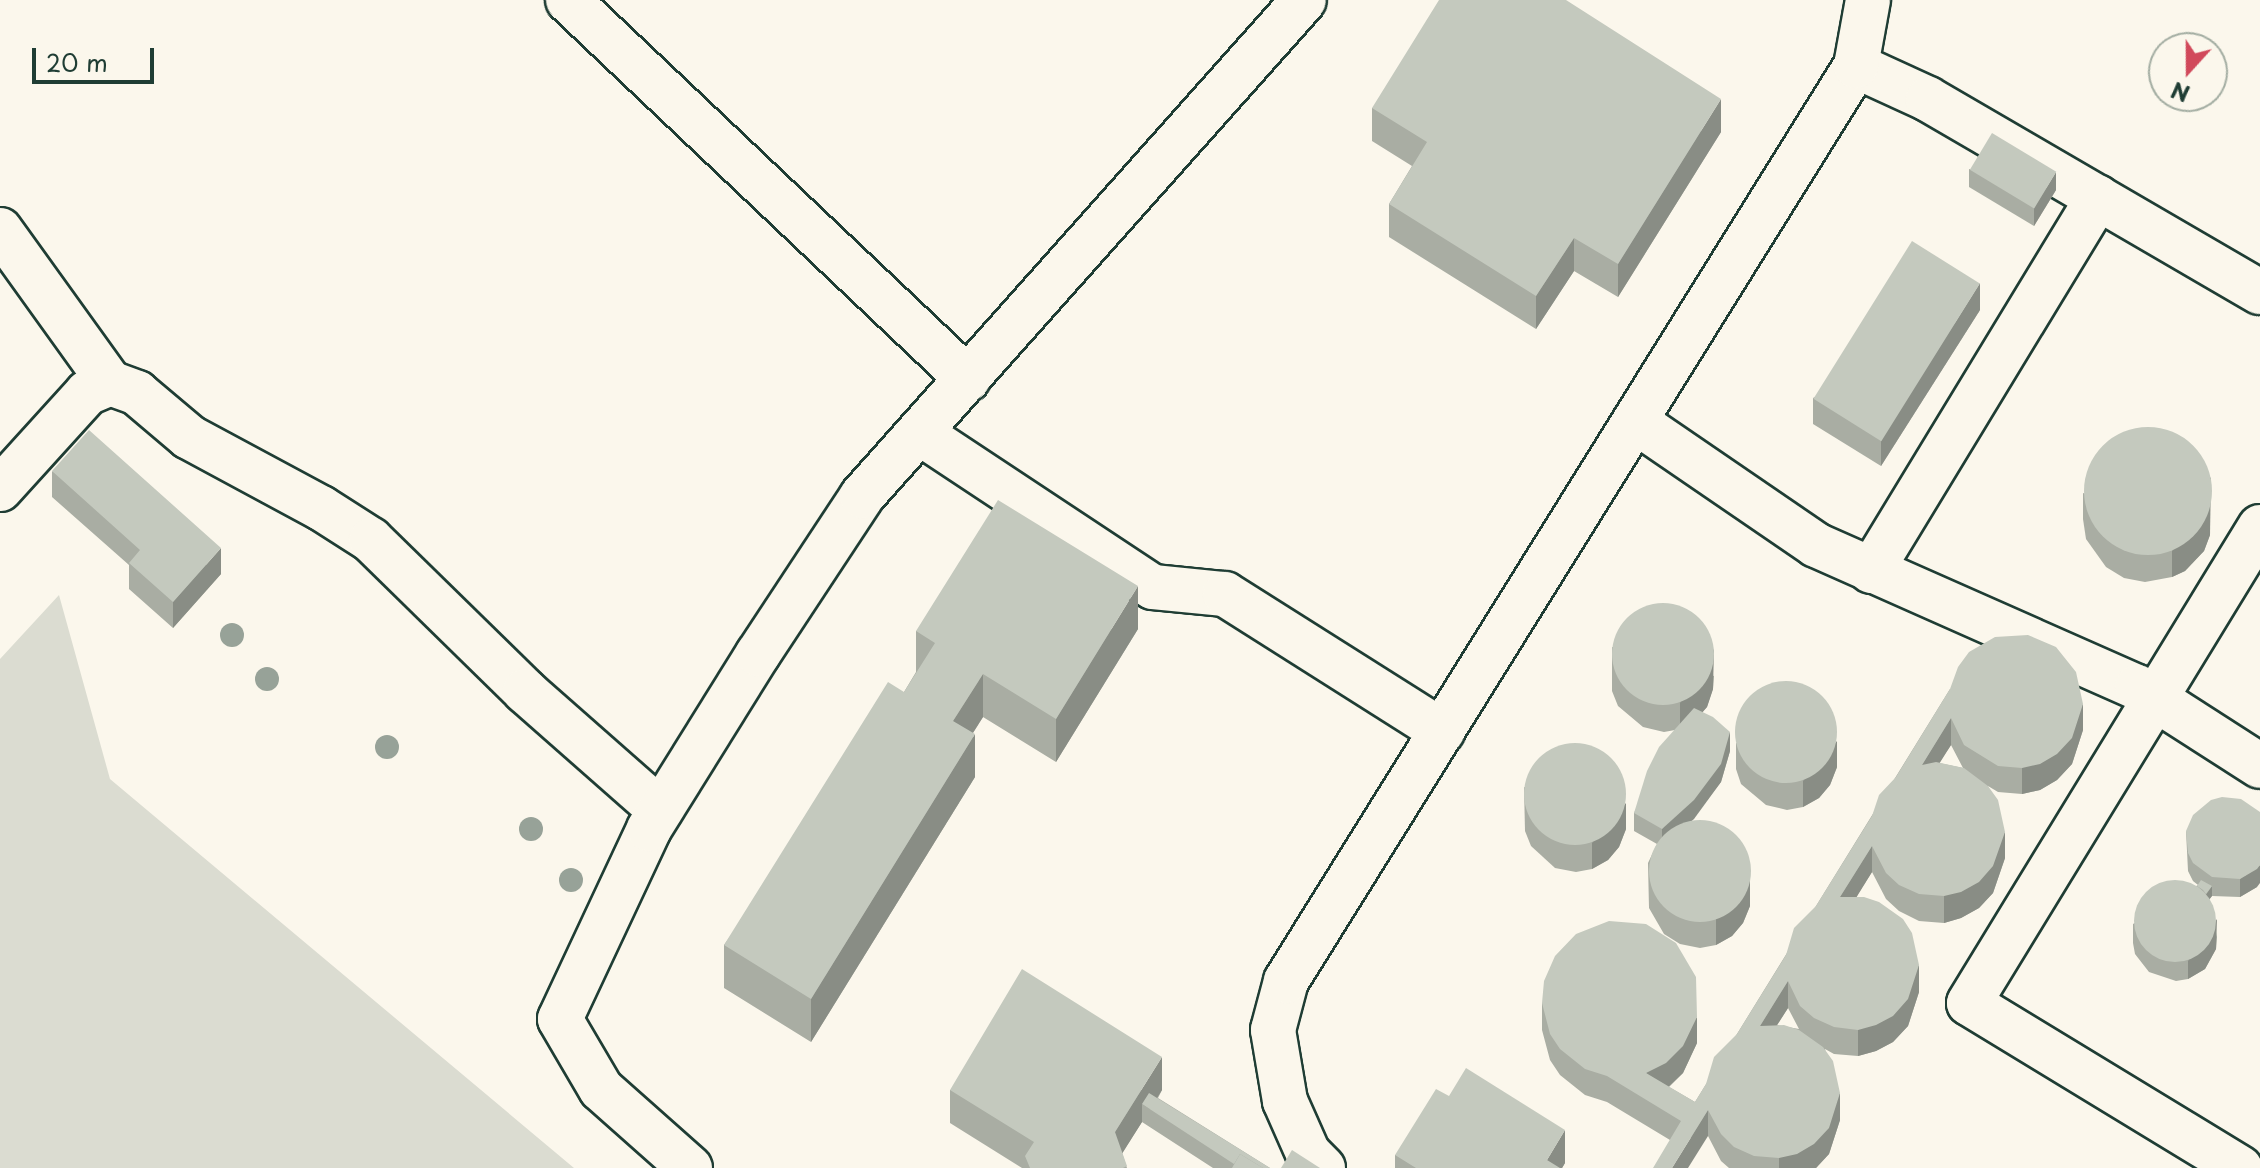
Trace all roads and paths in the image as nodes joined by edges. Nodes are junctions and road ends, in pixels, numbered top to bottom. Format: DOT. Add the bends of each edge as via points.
graph roads {
  1 [pos="568,0"];
  2 [pos="1868,0"];
  3 [pos="1291,4"];
  4 [pos="1856,66"];
  5 [pos="2098,197"];
  6 [pos="0,230"];
  7 [pos="2260,292"];
  8 [pos="968,379"];
  9 [pos="110,383"];
  10 [pos="1635,421"];
  11 [pos="920,433"];
  12 [pos="0,489"];
  13 [pos="2260,527"];
  14 [pos="1871,571"];
  15 [pos="2153,697"];
  16 [pos="1442,731"];
  17 [pos="2260,766"];
  18 [pos="660,810"];
  19 [pos="690,1168"];
  20 [pos="1323,1168"];
  21 [pos="2240,1168"];
  1 -- 8 [label="lane"];
  2 -- 4 [label="lane"];
  3 -- 8 [label="lane"];
  4 -- 5 [label="lane" via="1928,99"];
  4 -- 10 [label="lane"];
  5 -- 7 [label="lane"];
  5 -- 14 [label="lane"];
  6 -- 9 [label="lane"];
  8 -- 11 [label="lane"];
  9 -- 12 [label="lane" via="87,393"];
  9 -- 18 [label="lane" via="137,393 189,437 371,540 525,691"];
  10 -- 14 [label="lane" via="1816,545"];
  10 -- 16 [label="lane"];
  11 -- 16 [label="lane" via="1153,587 1225,594"];
  11 -- 18 [label="lane" via="862,496"];
  13 -- 15 [label="lane"];
  14 -- 15 [label="lane"];
  15 -- 17 [label="lane"];
  15 -- 21 [label="lane" via="1969,1003"];
  16 -- 20 [label="lane" via="1286,981 1273,1030 1285,1101 1308,1153"];
  18 -- 19 [label="lane" via="560,1019 601,1089"];
}
